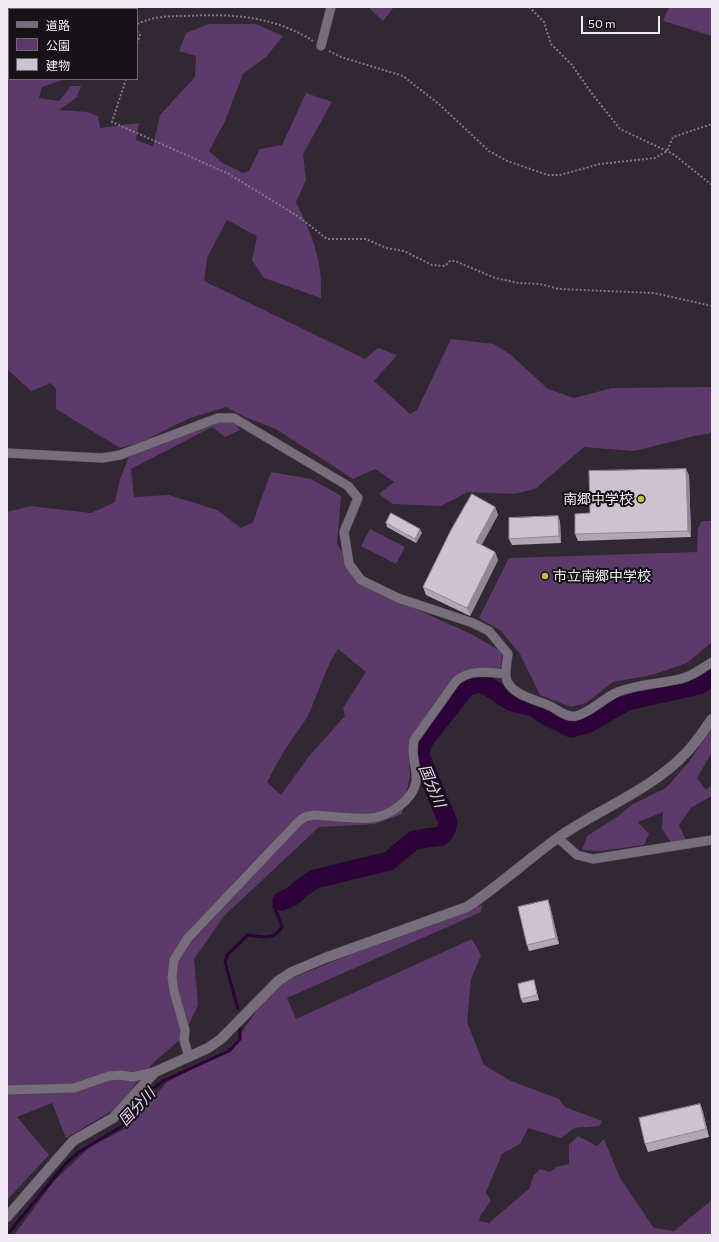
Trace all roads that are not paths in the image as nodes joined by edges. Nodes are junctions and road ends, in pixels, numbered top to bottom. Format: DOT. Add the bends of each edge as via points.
graph roads {
  1 [pos="332,7"];
  2 [pos="321,46"];
  3 [pos="7,453"];
  4 [pos="712,662"];
  5 [pos="506,674"];
  6 [pos="712,719"];
  7 [pos="558,838"];
  8 [pos="712,840"];
  9 [pos="189,1057"];
  10 [pos="155,1072"];
  11 [pos="7,1090"];
  12 [pos="7,1217"];
  1 -- 2 [label="street"];
  3 -- 5 [label="street" via="102,458 120,455 218,418 234,418 348,486 358,498 344,532 349,564 361,580 398,598 473,622 489,631 508,654"];
  4 -- 5 [label="street" via="697,673 681,679 628,688 615,693 589,711 575,716 569,716 519,693 508,682"];
  5 -- 9 [label="street" via="475,672 464,674 456,681 414,740 411,751 416,783 400,806 372,818 313,815 299,821 186,938 174,960 172,977"];
  6 -- 7 [label="street" via="687,753 669,768 634,793"];
  7 -- 8 [label="street" via="577,855 592,859"];
  7 -- 9 [label="street" via="467,907 292,972 278,981 221,1039"];
  9 -- 10 [label="street"];
  10 -- 11 [label="street" via="132,1078 121,1075 109,1076 74,1088"];
  10 -- 12 [label="street" via="113,1118 73,1141"];
}
